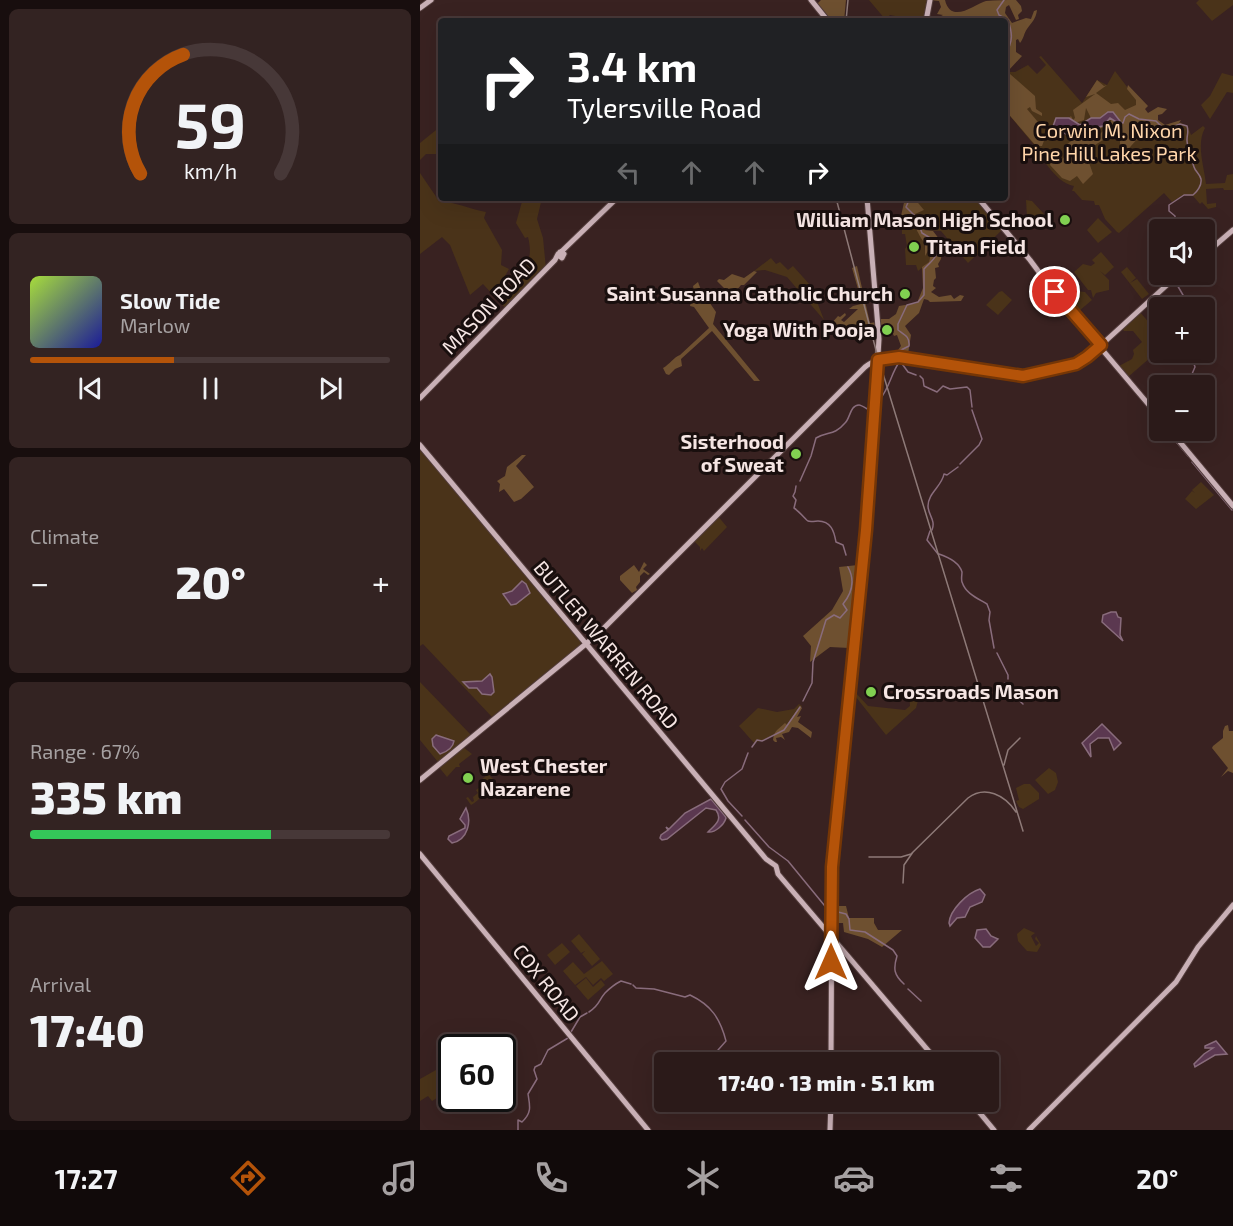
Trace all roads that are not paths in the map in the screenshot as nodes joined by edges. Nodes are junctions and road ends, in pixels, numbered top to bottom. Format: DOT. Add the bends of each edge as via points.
graph roads {
  1 [pos="431,0"];
  2 [pos="811,0"];
  3 [pos="930,0"];
  4 [pos="420,8"];
  5 [pos="826,18"];
  6 [pos="927,18"];
  7 [pos="614,201"];
  8 [pos="867,201"];
  9 [pos="981,201"];
  10 [pos="1233,228"];
  11 [pos="1215,244"];
  12 [pos="1168,285"];
  13 [pos="1100,345"];
  14 [pos="878,360"];
  15 [pos="869,365"];
  16 [pos="877,369"];
  17 [pos="857,376"];
  18 [pos="420,398"];
  19 [pos="1149,403"];
  20 [pos="1180,441"];
  21 [pos="420,445"];
  22 [pos="1233,505"];
  23 [pos="586,644"];
  24 [pos="420,780"];
  25 [pos="420,854"];
  26 [pos="1233,905"];
  27 [pos="830,931"];
  28 [pos="834,942"];
  29 [pos="831,1052"];
  30 [pos="929,1052"];
  31 [pos="831,1112"];
  32 [pos="979,1112"];
  33 [pos="648,1130"];
  34 [pos="830,1130"];
  35 [pos="994,1130"];
  36 [pos="1029,1130"];
  1 -- 4 [label="main road"];
  2 -- 5 [label="main road"];
  3 -- 6 [label="main road"];
  7 -- 18 [label="main road, MASON ROAD"];
  8 -- 14 [label="main road"];
  9 -- 13 [label="main road"];
  10 -- 11 [label="main road"];
  12 -- 13 [label="main road"];
  13 -- 14 [label="main road" via="1071,366 1023,376 899,357"];
  13 -- 19 [label="main road"];
  14 -- 15 [label="main road"];
  14 -- 16 [label="main road"];
  14 -- 17 [label="main road"];
  15 -- 16 [label="main road"];
  15 -- 17 [label="main road"];
  16 -- 27 [label="main road" via="866,530 832,867"];
  17 -- 23 [label="main road"];
  20 -- 22 [label="main road"];
  21 -- 23 [label="main road, BUTLER WARREN ROAD"];
  23 -- 24 [label="main road"];
  23 -- 27 [label="main road, BUTLER WARREN ROAD"];
  25 -- 33 [label="main road, COX ROAD"];
  26 -- 36 [label="main road" via="1176,982"];
  27 -- 28 [label="main road"];
  28 -- 29 [label="main road"];
  28 -- 30 [label="main road"];
  31 -- 34 [label="main road"];
  32 -- 35 [label="main road"];
}
